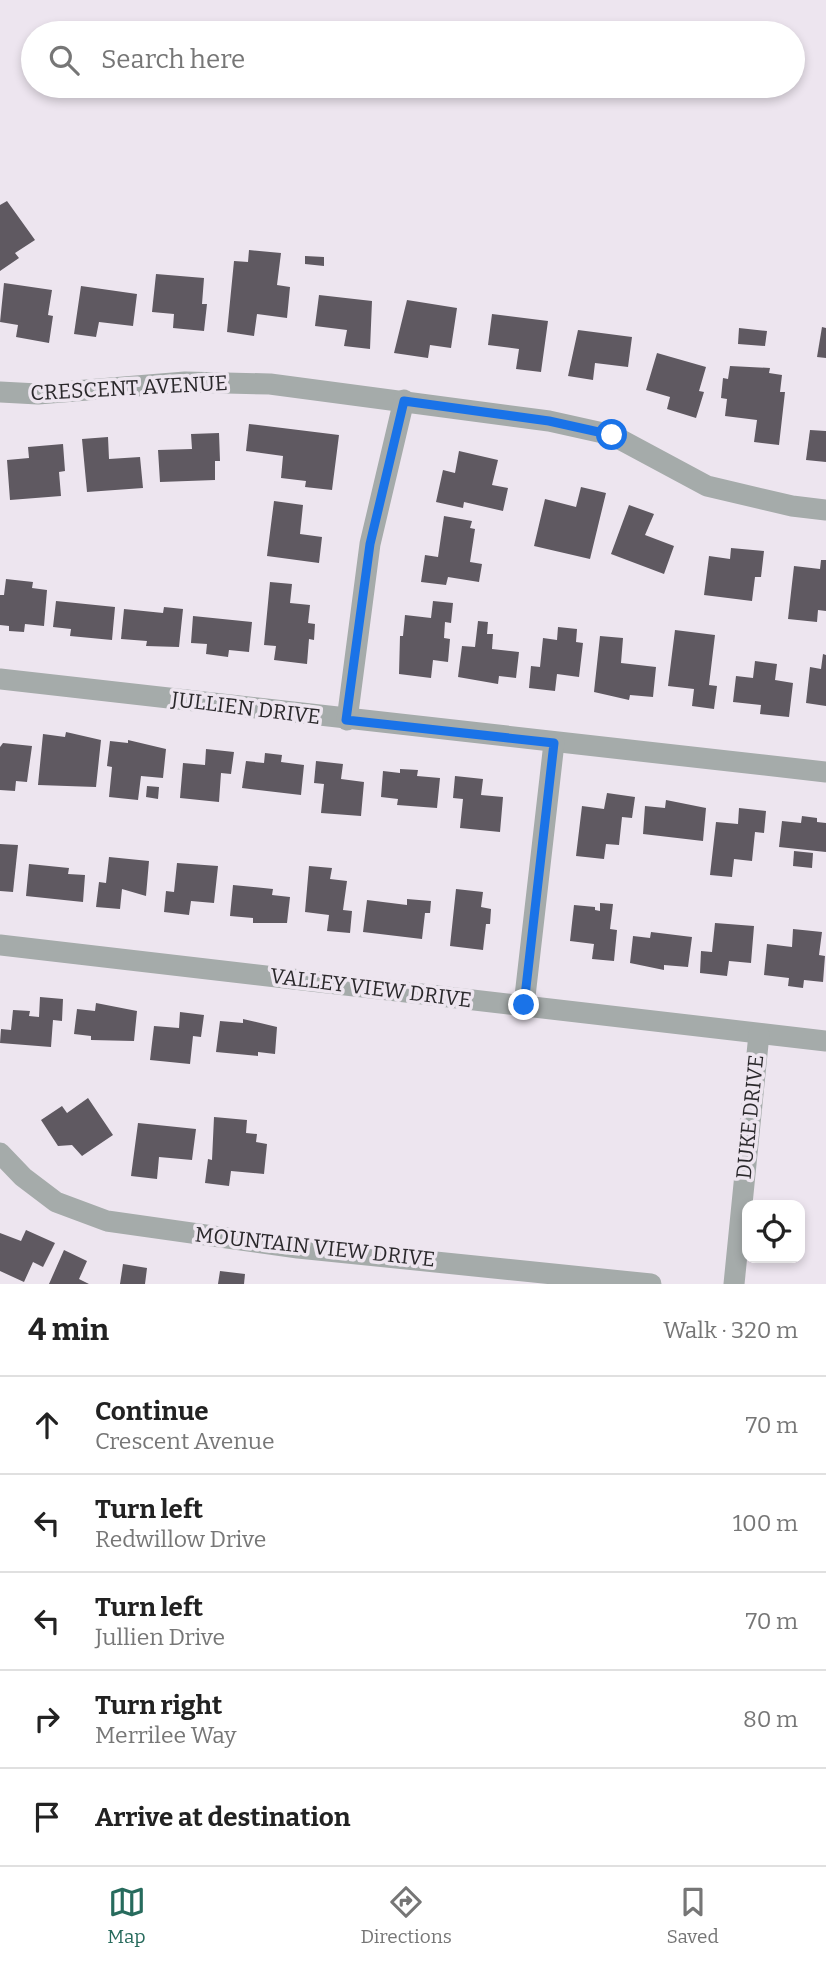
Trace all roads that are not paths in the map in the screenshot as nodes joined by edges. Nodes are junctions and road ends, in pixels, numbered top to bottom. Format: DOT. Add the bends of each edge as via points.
graph roads {
  1 [pos="0,392"];
  2 [pos="404,401"];
  3 [pos="826,510"];
  4 [pos="0,679"];
  5 [pos="346,720"];
  6 [pos="554,743"];
  7 [pos="826,772"];
  8 [pos="0,945"];
  9 [pos="524,1005"];
  10 [pos="759,1034"];
  11 [pos="826,1041"];
  12 [pos="0,1153"];
  13 [pos="651,1284"];
  14 [pos="734,1284"];
  1 -- 2 [label="street, CRESCENT AVENUE" via="38,394 184,382 258,383"];
  2 -- 3 [label="street, CRESCENT AVENUE" via="549,421 612,435 708,486"];
  2 -- 5 [label="street" via="370,544"];
  4 -- 5 [label="street, JULLIEN DRIVE"];
  5 -- 6 [label="street, JULLIEN DRIVE"];
  6 -- 7 [label="street, JULLIEN DRIVE"];
  6 -- 9 [label="street"];
  8 -- 9 [label="street, VALLEY VIEW DRIVE"];
  9 -- 10 [label="street, VALLEY VIEW DRIVE"];
  10 -- 11 [label="street, VALLEY VIEW DRIVE"];
  10 -- 14 [label="street, DUKE DRIVE"];
  12 -- 13 [label="street, MOUNTAIN VIEW DRIVE" via="56,1202 107,1221 298,1248"];
}
